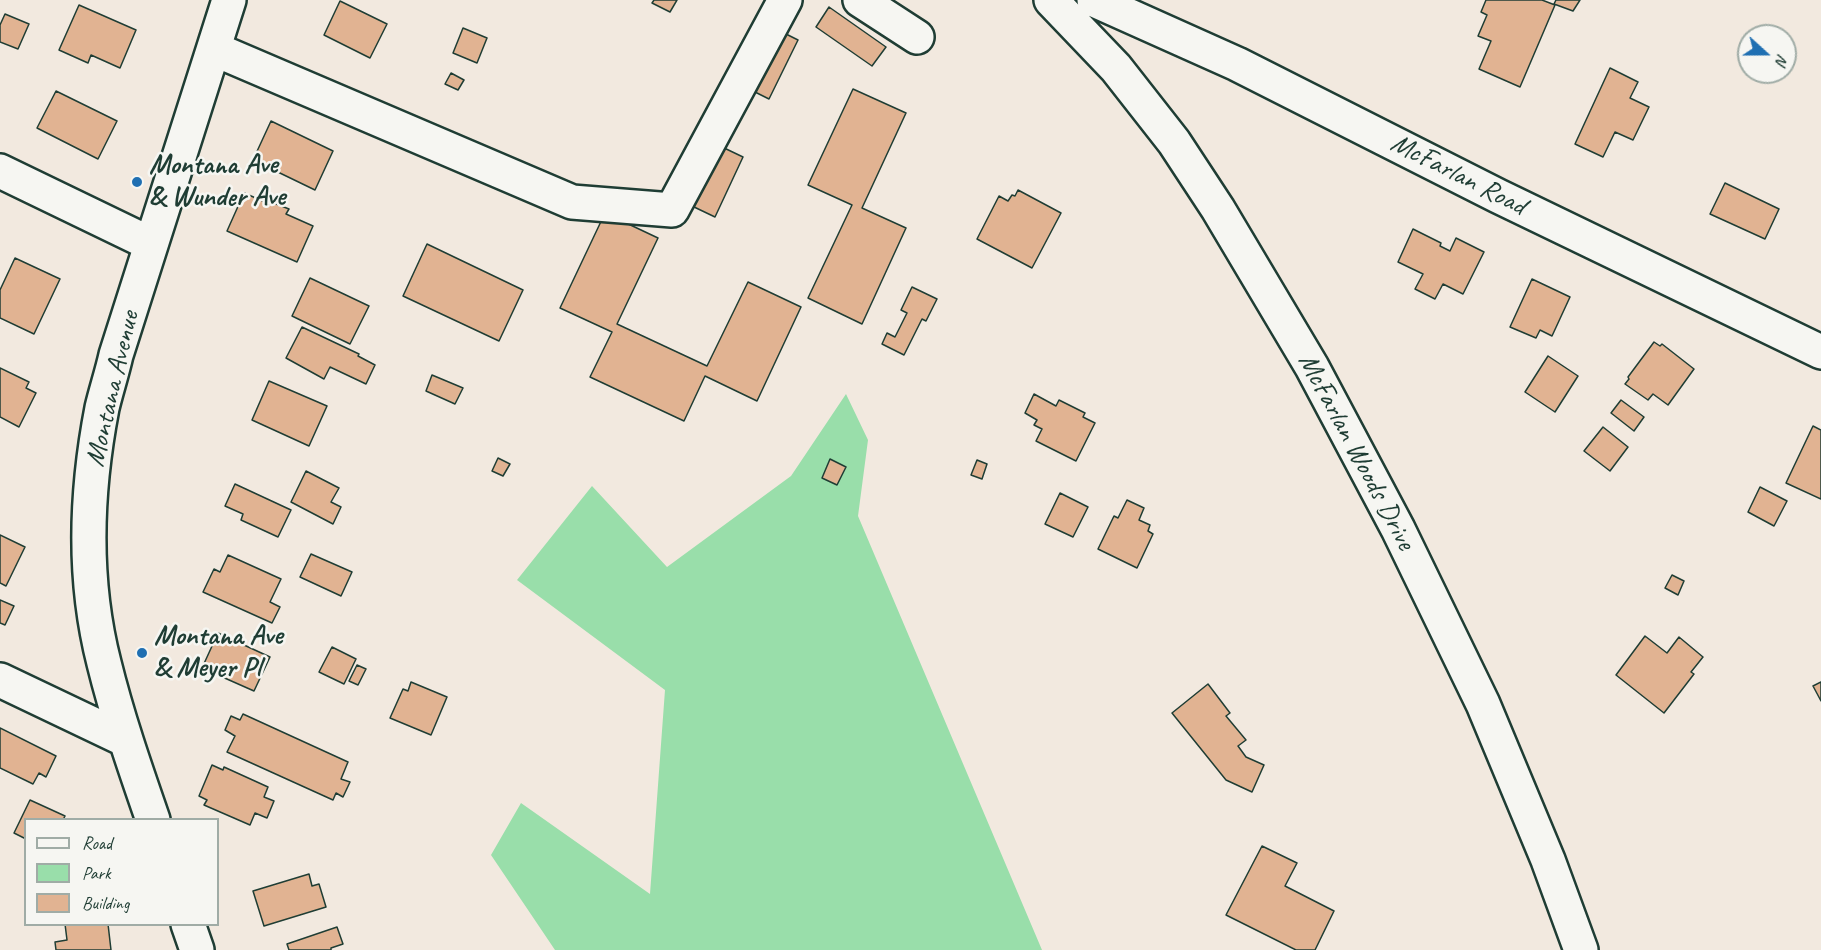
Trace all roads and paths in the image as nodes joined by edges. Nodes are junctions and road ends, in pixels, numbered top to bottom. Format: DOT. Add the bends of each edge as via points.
graph roads {
  1 [pos="229,0"];
  2 [pos="785,0"];
  3 [pos="860,0"];
  4 [pos="1051,0"];
  5 [pos="1094,0"];
  6 [pos="917,37"];
  7 [pos="214,49"];
  8 [pos="0,171"];
  9 [pos="151,244"];
  10 [pos="1821,352"];
  11 [pos="0,680"];
  12 [pos="126,740"];
  13 [pos="153,818"];
  14 [pos="189,926"];
  15 [pos="197,950"];
  16 [pos="1581,950"];
  1 -- 7 [label="street, Montana Avenue"];
  2 -- 7 [label="street" via="672,210 572,202"];
  3 -- 6 [label="street"];
  4 -- 16 [label="street, McFarlan Woods Drive" via="1116,68 1174,142 1312,367 1398,529 1483,704"];
  5 -- 10 [label="street, McFarlan Road" via="1238,64 1498,196"];
  7 -- 9 [label="street, Montana Avenue"];
  8 -- 9 [label="street"];
  9 -- 12 [label="street, Montana Avenue" via="102,407 92,474 89,541 94,608 103,661"];
  11 -- 12 [label="street"];
  12 -- 13 [label="street, Montana Avenue"];
  14 -- 15 [label="street"];
}
